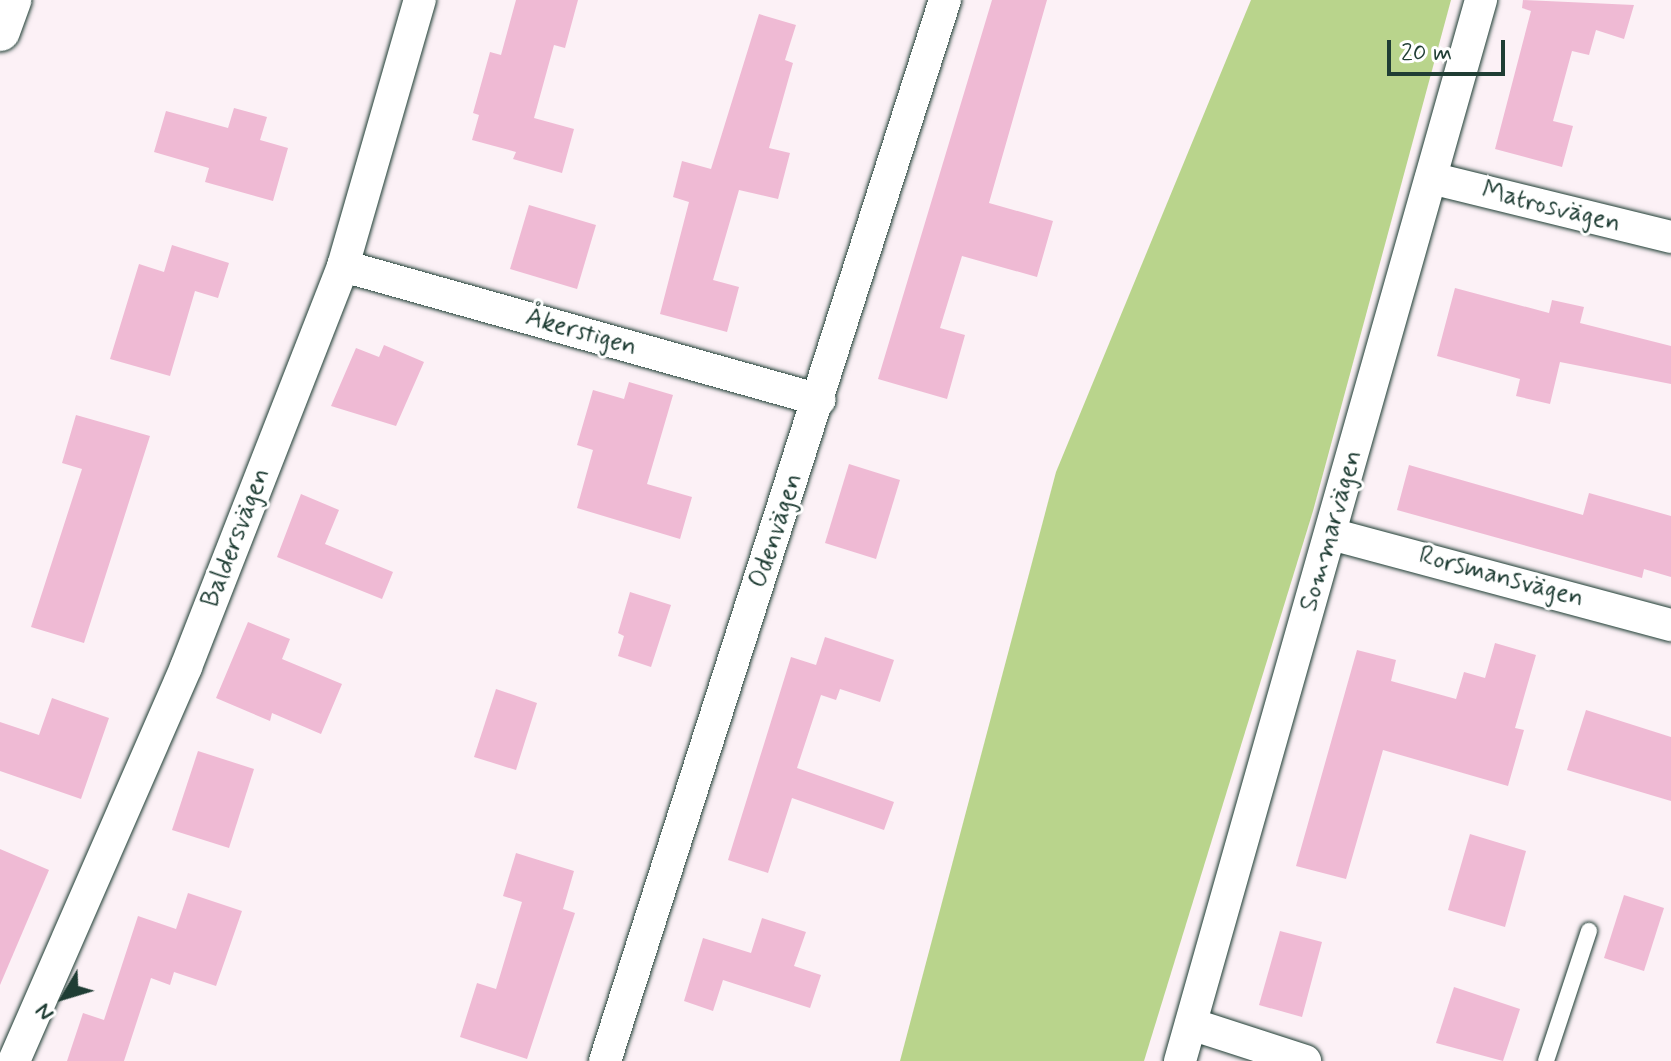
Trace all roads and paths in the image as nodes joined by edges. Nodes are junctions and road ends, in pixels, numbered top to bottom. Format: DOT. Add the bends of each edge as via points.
graph roads {
  1 [pos="11,0"];
  2 [pos="420,0"];
  3 [pos="945,0"];
  4 [pos="1481,0"];
  5 [pos="0,31"];
  6 [pos="1431,178"];
  7 [pos="1671,237"];
  8 [pos="343,266"];
  9 [pos="820,400"];
  10 [pos="1331,534"];
  11 [pos="1671,625"];
  12 [pos="1589,931"];
  13 [pos="1191,1024"];
  14 [pos="14,1061"];
  15 [pos="605,1061"];
  16 [pos="1180,1061"];
  17 [pos="1305,1061"];
  18 [pos="1546,1061"];
  1 -- 5 [label="street"];
  2 -- 8 [label="street, Baldersvägen"];
  3 -- 9 [label="street, Odenvägen"];
  4 -- 6 [label="street, Sommarvägen"];
  6 -- 7 [label="street, Matrosvägen"];
  6 -- 10 [label="street, Sommarvägen"];
  8 -- 9 [label="street, Åkerstigen"];
  8 -- 14 [label="street, Baldersvägen" via="186,667"];
  9 -- 15 [label="street, Odenvägen"];
  10 -- 11 [label="street, Rorsmansvägen"];
  10 -- 13 [label="street, Sommarvägen"];
  12 -- 18 [label="lane"];
  13 -- 16 [label="street, Sommarvägen"];
  13 -- 17 [label="street"];
}
